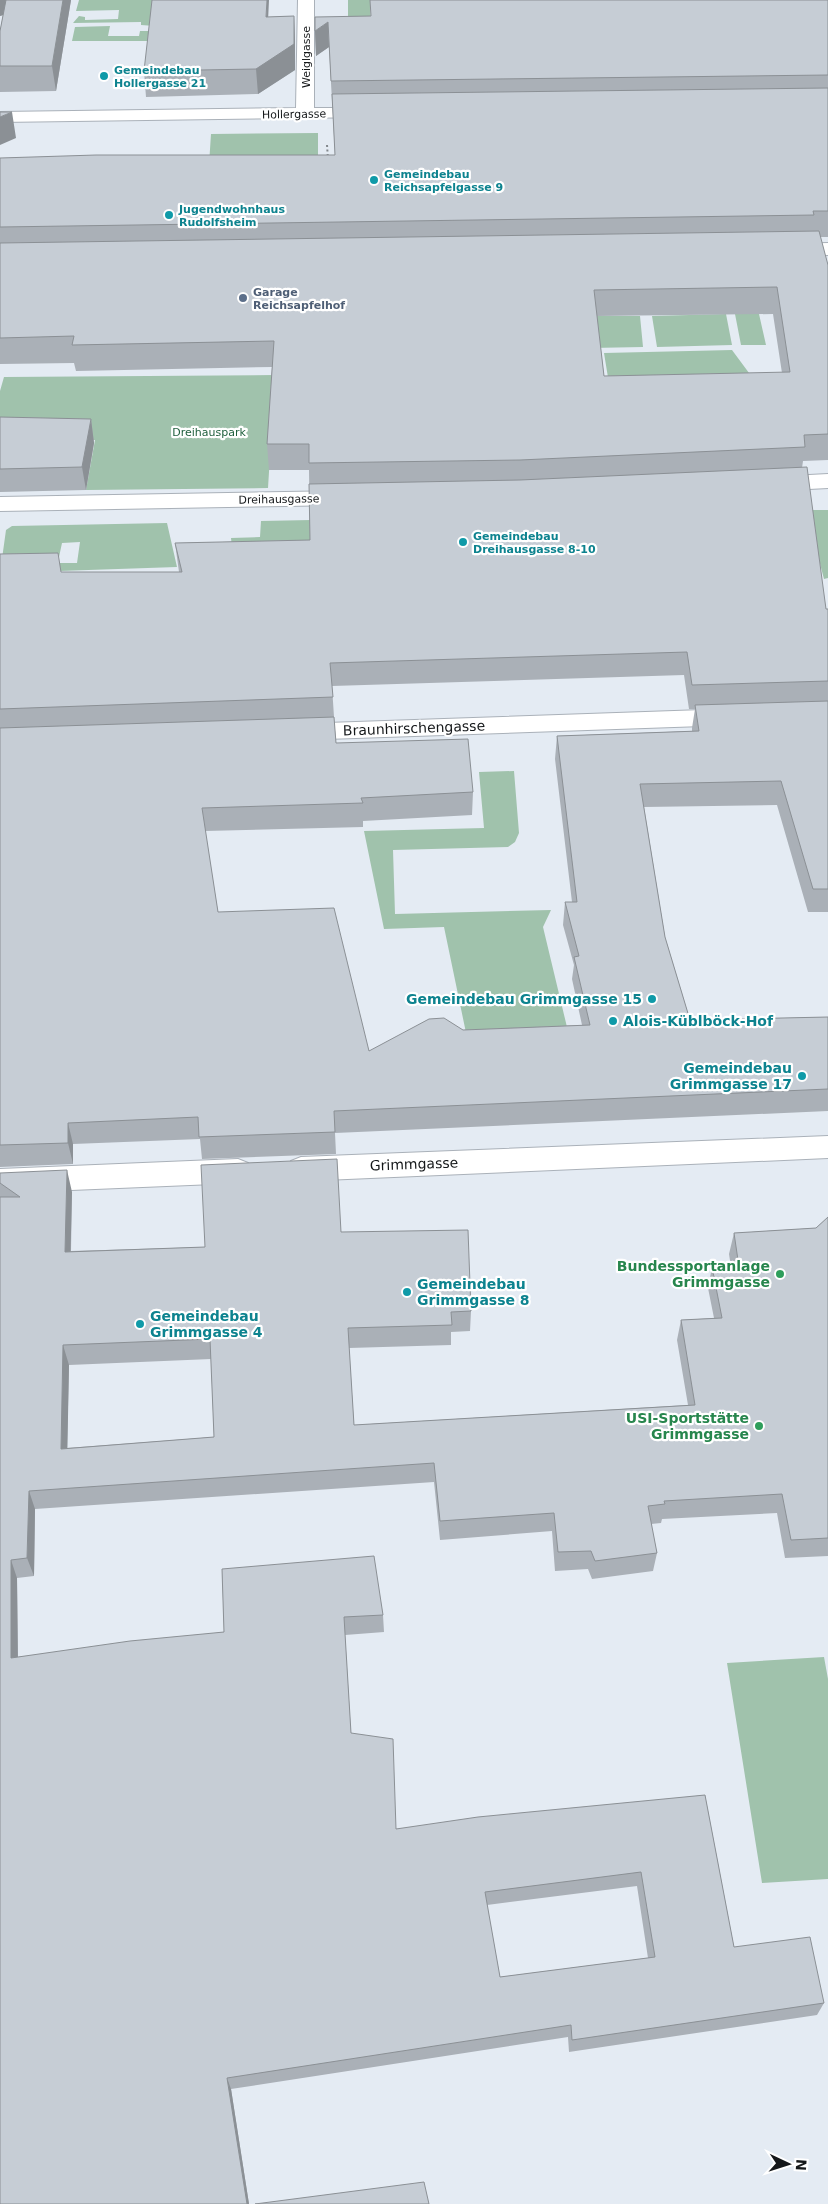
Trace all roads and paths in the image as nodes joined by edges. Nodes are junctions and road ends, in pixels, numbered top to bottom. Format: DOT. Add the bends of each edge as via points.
graph roads {
  1 [pos="306,0"];
  2 [pos="326,113"];
  3 [pos="385,113"];
  4 [pos="305,114"];
  5 [pos="0,117"];
  6 [pos="328,160"];
  7 [pos="767,250"];
  8 [pos="827,252"];
  9 [pos="828,481"];
  10 [pos="747,485"];
  11 [pos="369,497"];
  12 [pos="0,504"];
  13 [pos="758,716"];
  14 [pos="279,732"];
  15 [pos="828,1147"];
  16 [pos="0,1181"];
  1 -- 4 [label="street, Weiglgasse"];
  2 -- 3 [label="street, Hollergasse"];
  2 -- 4 [label="street, Hollergasse"];
  2 -- 6 [label="path"];
  4 -- 5 [label="street, Hollergasse"];
  7 -- 8 [label="street"];
  9 -- 10 [label="street"];
  11 -- 12 [label="street, Dreihausgasse"];
  13 -- 14 [label="street, Braunhirschengasse"];
  15 -- 16 [label="street, Grimmgasse"];
}
